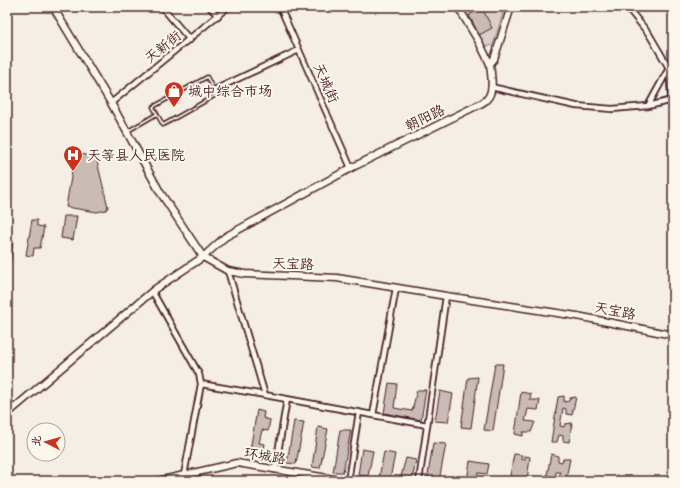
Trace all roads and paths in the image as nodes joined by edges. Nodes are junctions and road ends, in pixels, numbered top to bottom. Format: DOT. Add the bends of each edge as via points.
graph roads {
  1 [pos="53,7"];
  2 [pos="162,7"];
  3 [pos="210,7"];
  4 [pos="228,7"];
  5 [pos="280,7"];
  6 [pos="458,7"];
  7 [pos="511,7"];
  8 [pos="627,7"];
  9 [pos="218,16"];
  10 [pos="190,40"];
  11 [pos="299,50"];
  12 [pos="490,64"];
  13 [pos="671,68"];
  14 [pos="491,87"];
  15 [pos="214,90"];
  16 [pos="672,100"];
  17 [pos="111,103"];
  18 [pos="648,106"];
  19 [pos="157,114"];
  20 [pos="673,122"];
  21 [pos="127,132"];
  22 [pos="351,168"];
  23 [pos="204,257"];
  24 [pos="228,271"];
  25 [pos="396,288"];
  26 [pos="152,291"];
  27 [pos="446,296"];
  28 [pos="673,335"];
  29 [pos="201,384"];
  30 [pos="265,394"];
  31 [pos="7,399"];
  32 [pos="287,399"];
  33 [pos="14,408"];
  34 [pos="359,412"];
  35 [pos="7,414"];
  36 [pos="373,415"];
  37 [pos="427,425"];
  38 [pos="275,470"];
  39 [pos="184,475"];
  40 [pos="673,476"];
  41 [pos="158,481"];
  42 [pos="347,481"];
  43 [pos="418,481"];
  44 [pos="670,481"];
  1 -- 17 [label="main road, 天宝路"];
  2 -- 10 [label="street"];
  3 -- 9 [label="street"];
  4 -- 9 [label="street, 天新街"];
  5 -- 11 [label="street, 天城街"];
  6 -- 12 [label="main road"];
  7 -- 12 [label="main road" via="494,59"];
  8 -- 13 [label="street" via="649,34"];
  9 -- 10 [label="street, 天新街"];
  10 -- 17 [label="street, 天新街"];
  11 -- 15 [label="street"];
  11 -- 22 [label="street, 天城街"];
  12 -- 14 [label="main road"];
  13 -- 16 [label="street"];
  13 -- 18 [label="street"];
  14 -- 18 [label="street" via="576,106 612,109"];
  14 -- 22 [label="main road, 朝阳路" via="486,100 474,107"];
  15 -- 19 [label="lane" via="216,95 163,125"];
  15 -- 19 [label="lane" via="207,77 154,107"];
  16 -- 18 [label="street"];
  16 -- 20 [label="street"];
  17 -- 21 [label="main road, 天宝路"];
  19 -- 21 [label="lane"];
  21 -- 23 [label="main road, 天宝路" via="160,192"];
  22 -- 23 [label="main road, 朝阳路" via="225,237"];
  23 -- 24 [label="main road, 天宝路"];
  23 -- 26 [label="main road, 朝阳路"];
  24 -- 25 [label="main road, 天宝路" via="337,278"];
  24 -- 30 [label="street"];
  25 -- 27 [label="main road, 天宝路"];
  25 -- 36 [label="street"];
  26 -- 29 [label="street" via="199,374"];
  26 -- 33 [label="main road, 朝阳路"];
  27 -- 28 [label="main road, 天宝路" via="577,316"];
  27 -- 37 [label="street"];
  29 -- 30 [label="street"];
  29 -- 39 [label="street"];
  30 -- 32 [label="street"];
  31 -- 33 [label="street"];
  32 -- 34 [label="street"];
  32 -- 38 [label="street"];
  33 -- 35 [label="main road, 朝阳路"];
  34 -- 36 [label="street"];
  34 -- 42 [label="street"];
  36 -- 37 [label="street"];
  37 -- 43 [label="street"];
  38 -- 39 [label="main road, 环城路" via="237,463"];
  38 -- 42 [label="main road, 环城路"];
  39 -- 41 [label="main road, 环城路"];
  40 -- 44 [label="street"];
}
